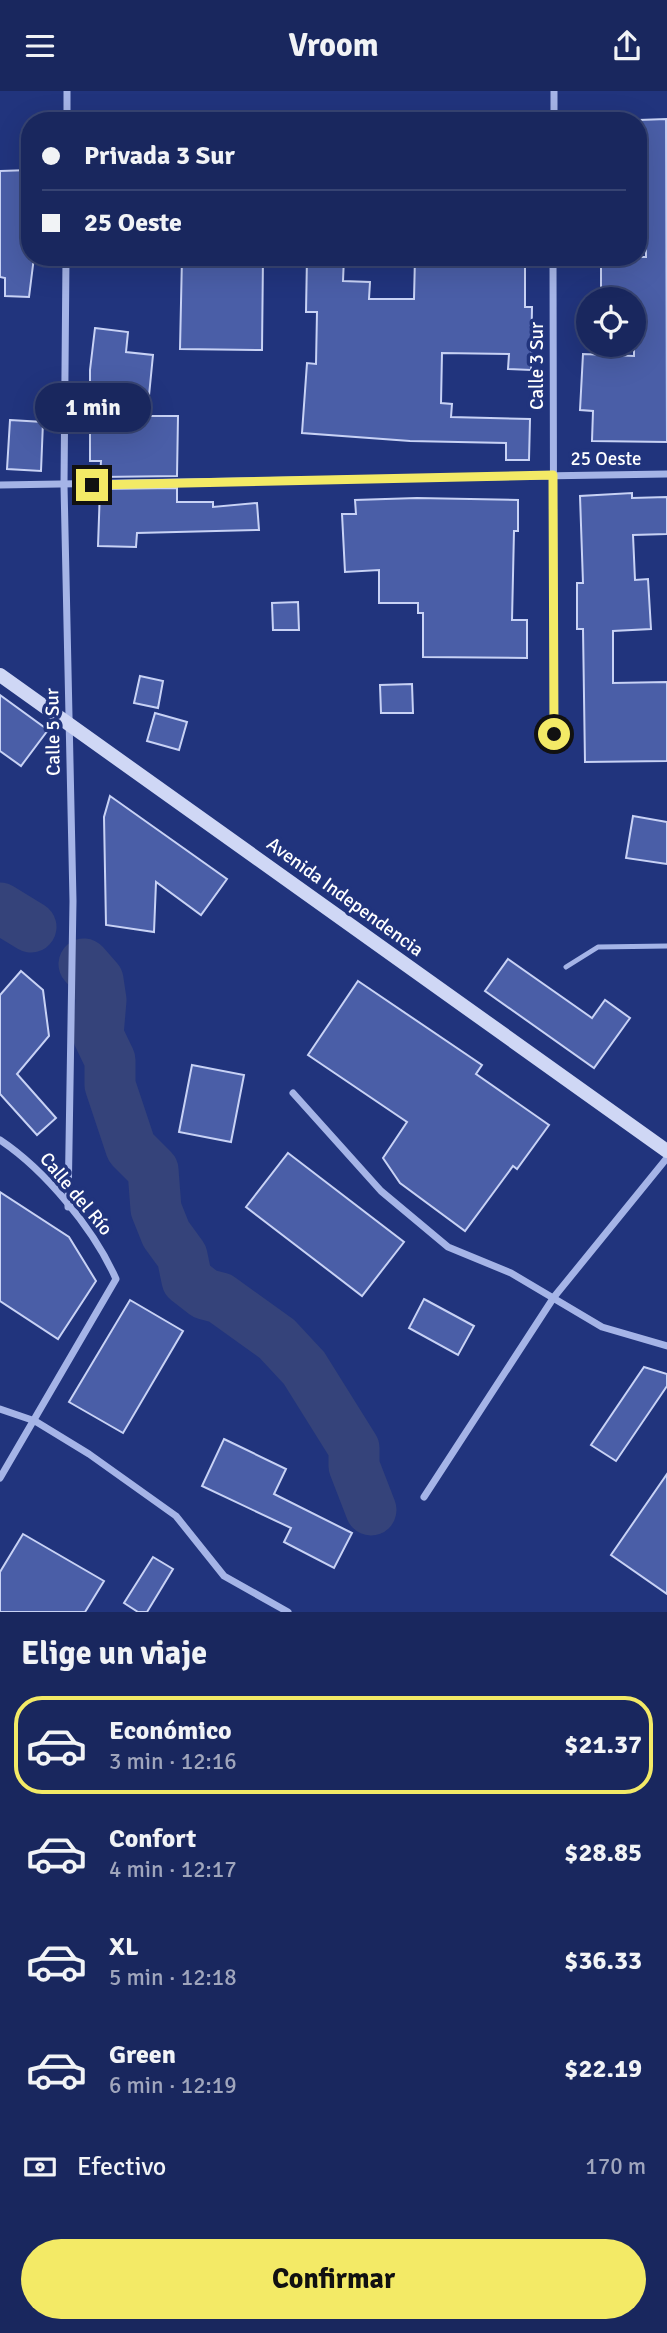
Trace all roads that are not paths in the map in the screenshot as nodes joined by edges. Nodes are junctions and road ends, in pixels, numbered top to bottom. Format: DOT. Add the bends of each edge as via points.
graph roads {
  1 [pos="67,91"];
  2 [pos="554,91"];
  3 [pos="66,112"];
  4 [pos="554,112"];
  5 [pos="66,266"];
  6 [pos="553,266"];
  7 [pos="667,474"];
  8 [pos="553,475"];
  9 [pos="0,485"];
  10 [pos="64,485"];
  11 [pos="0,675"];
  12 [pos="69,724"];
  13 [pos="554,734"];
  14 [pos="667,946"];
  15 [pos="566,967"];
  16 [pos="293,1093"];
  17 [pos="0,1140"];
  18 [pos="667,1151"];
  19 [pos="667,1158"];
  20 [pos="68,1207"];
  21 [pos="554,1297"];
  22 [pos="667,1346"];
  23 [pos="0,1409"];
  24 [pos="35,1422"];
  25 [pos="0,1478"];
  26 [pos="424,1497"];
  27 [pos="288,1612"];
  1 -- 3 [label="street"];
  2 -- 4 [label="street"];
  5 -- 10 [label="street, Calle 5 Sur"];
  6 -- 8 [label="street, Calle 3 Sur"];
  7 -- 8 [label="street, 25 Oeste"];
  8 -- 10 [label="street, 25 Oeste"];
  8 -- 13 [label="street, Calle 3 Sur"];
  9 -- 10 [label="street, 25 Oeste"];
  10 -- 12 [label="street, Calle 5 Sur"];
  11 -- 12 [label="street, Avenida Independencia"];
  12 -- 18 [label="street, Avenida Independencia"];
  12 -- 20 [label="street, Calle 5 Sur" via="73,901"];
  14 -- 15 [label="lane" via="598,947"];
  16 -- 21 [label="street" via="381,1191 448,1247"];
  17 -- 20 [label="street, Calle del Río" via="22,1154"];
  19 -- 21 [label="street"];
  20 -- 24 [label="street, Calle del Río" via="103,1251 116,1279"];
  21 -- 22 [label="street" via="602,1327"];
  21 -- 26 [label="street"];
  23 -- 24 [label="street"];
  24 -- 25 [label="street"];
  24 -- 27 [label="street" via="176,1516 224,1576"];
}
